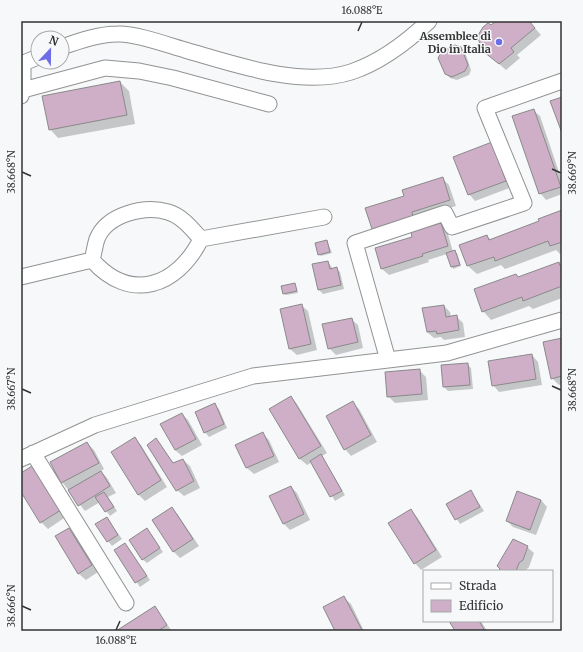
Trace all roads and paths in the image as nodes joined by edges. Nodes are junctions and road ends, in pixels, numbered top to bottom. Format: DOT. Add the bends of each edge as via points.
graph roads {
  1 [pos="429,21"];
  2 [pos="70,44"];
  3 [pos="22,63"];
  4 [pos="562,81"];
  5 [pos="22,93"];
  6 [pos="269,104"];
  7 [pos="324,217"];
  8 [pos="201,239"];
  9 [pos="92,260"];
  10 [pos="21,277"];
  11 [pos="562,320"];
  12 [pos="388,360"];
  13 [pos="27,456"];
  14 [pos="126,603"];
  1 -- 2 [label="street" via="407,42 378,60 351,72 322,76 284,76 118,34"];
  3 -- 5 [label="street"];
  4 -- 12 [label="street" via="486,108 524,203 452,227 445,213 355,242"];
  5 -- 6 [label="street" via="105,68 140,71 173,78"];
  7 -- 8 [label="street"];
  8 -- 9 [label="street" via="187,262 172,276 156,283 138,286 118,280 102,271"];
  8 -- 9 [label="street" via="189,225 169,212 149,209 114,220 98,238"];
  9 -- 10 [label="street"];
  11 -- 12 [label="street" via="447,353"];
  12 -- 13 [label="street" via="253,376 95,425"];
  13 -- 14 [label="street"];
}
